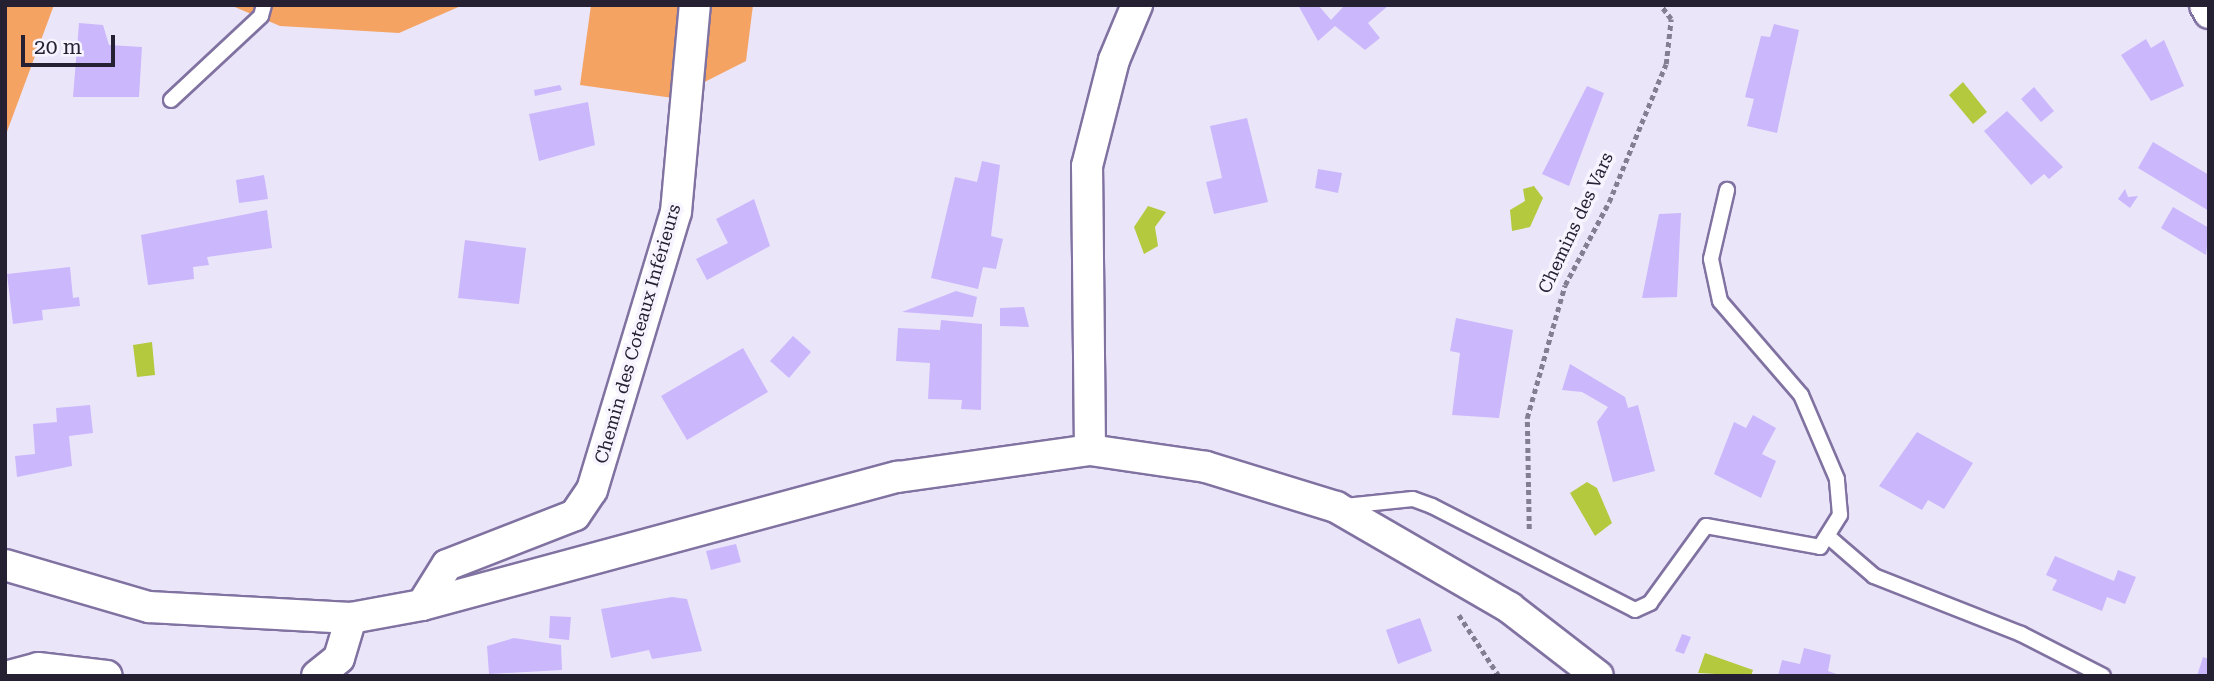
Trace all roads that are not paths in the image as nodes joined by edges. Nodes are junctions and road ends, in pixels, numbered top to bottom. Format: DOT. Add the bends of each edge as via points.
graph roads {
  1 [pos="264,5"];
  2 [pos="695,5"];
  3 [pos="1137,5"];
  4 [pos="2205,5"];
  5 [pos="2209,13"];
  6 [pos="171,100"];
  7 [pos="1727,190"];
  8 [pos="1090,450"];
  9 [pos="1336,507"];
  10 [pos="1830,538"];
  11 [pos="5,565"];
  12 [pos="422,605"];
  13 [pos="351,618"];
  14 [pos="9,676"];
  15 [pos="107,676"];
  16 [pos="317,676"];
  17 [pos="1598,676"];
  18 [pos="2103,676"];
  1 -- 6 [label="lane" via="261,16"];
  2 -- 12 [label="street, Chemin des Coteaux Inférieurs" via="676,212 592,490 575,515 447,565"];
  3 -- 8 [label="street" via="1114,60 1087,166"];
  4 -- 5 [label="street"];
  7 -- 10 [label="lane" via="1712,259 1720,301 1801,396 1837,479 1840,515"];
  8 -- 9 [label="street" via="1206,467"];
  8 -- 12 [label="street" via="898,477"];
  9 -- 10 [label="lane" via="1413,499 1531,551 1635,610 1650,603 1706,526 1820,547"];
  9 -- 17 [label="street" via="1448,570"];
  10 -- 18 [label="lane" via="1874,576 2021,634"];
  11 -- 13 [label="street" via="149,607"];
  12 -- 13 [label="street"];
  13 -- 16 [label="street" via="340,658"];
  14 -- 15 [label="street" via="38,668"];
}
